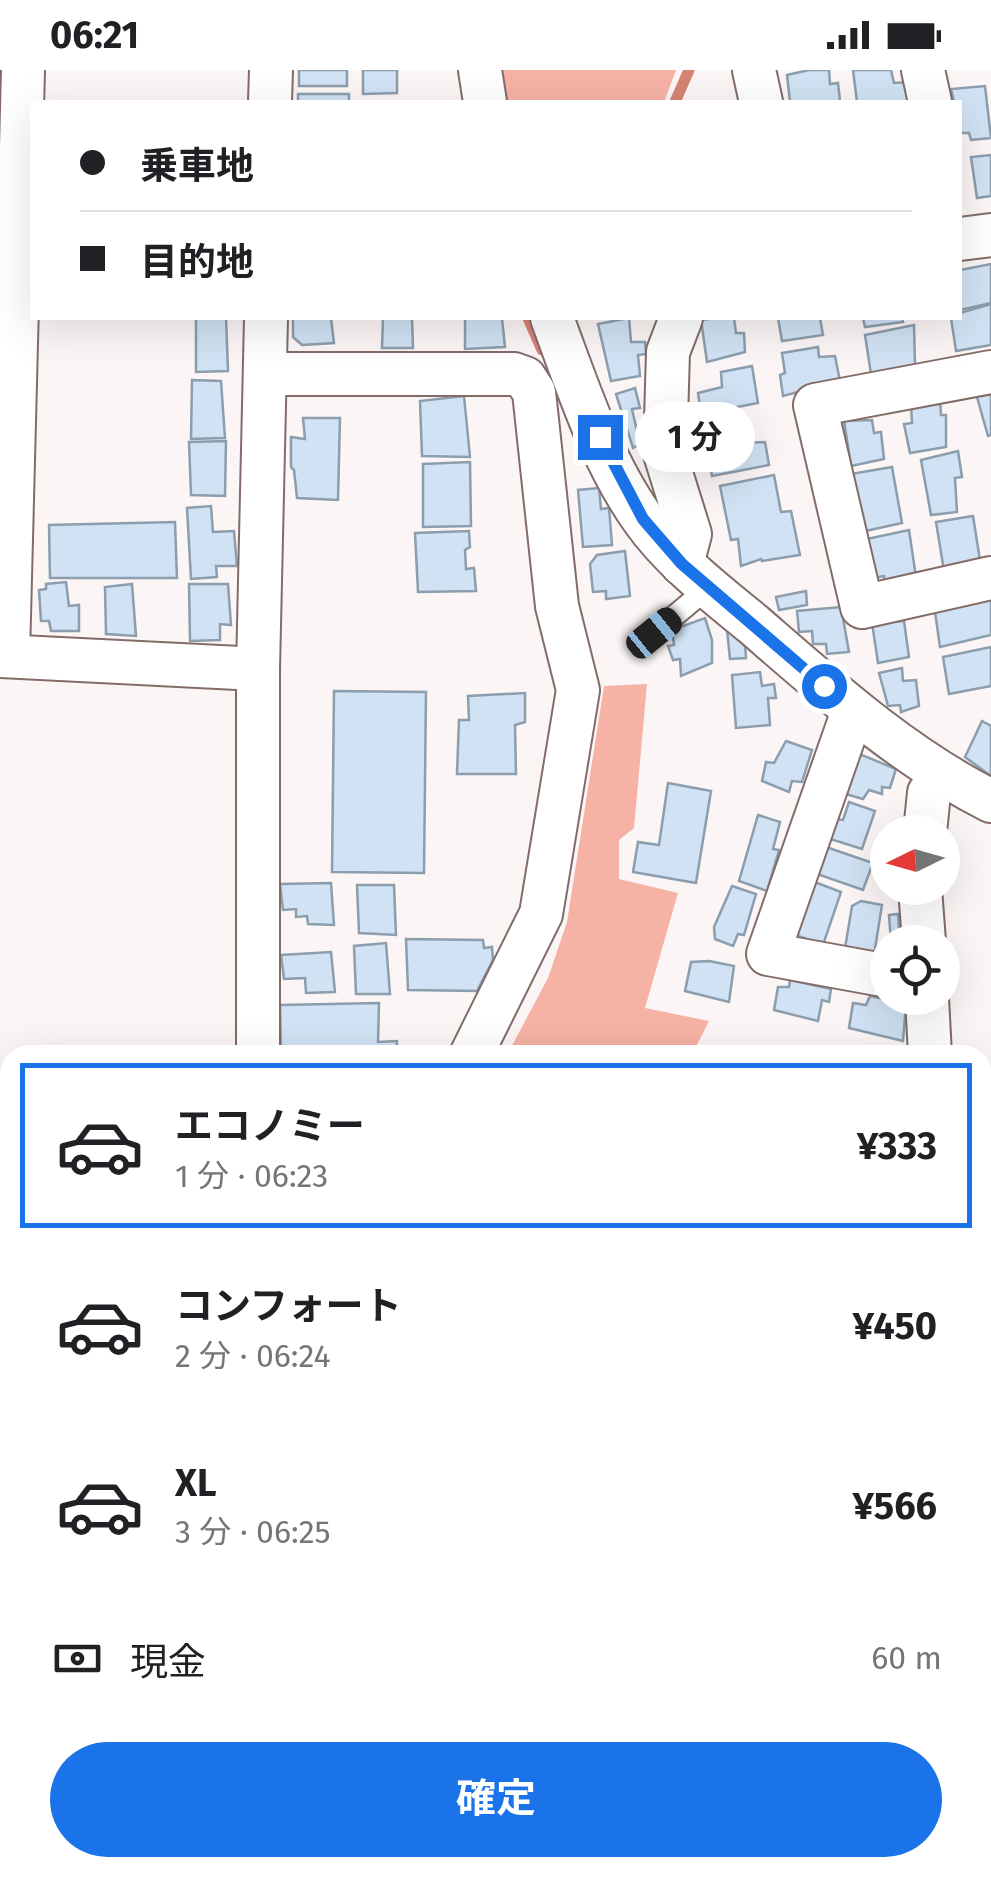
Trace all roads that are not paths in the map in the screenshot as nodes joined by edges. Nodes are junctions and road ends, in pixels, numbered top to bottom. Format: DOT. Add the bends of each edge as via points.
graph roads {
  1 [pos="23,70"];
  2 [pos="271,70"];
  3 [pos="480,70"];
  4 [pos="754,70"];
  5 [pos="923,70"];
  6 [pos="270,100"];
  7 [pos="484,100"];
  8 [pos="761,100"];
  9 [pos="930,100"];
  10 [pos="991,236"];
  11 [pos="962,238"];
  12 [pos="266,320"];
  13 [pos="553,320"];
  14 [pos="680,320"];
  15 [pos="991,372"];
  16 [pos="265,374"];
  17 [pos="696,576"];
  18 [pos="991,578"];
  19 [pos="654,633"];
  20 [pos="4,656"];
  21 [pos="258,669"];
  22 [pos="853,710"];
  23 [pos="943,777"];
  24 [pos="991,801"];
  25 [pos="926,815"];
  26 [pos="870,973"];
  27 [pos="928,1015"];
  28 [pos="258,1045"];
  29 [pos="476,1045"];
  30 [pos="929,1045"];
  1 -- 20 [label="street"];
  2 -- 6 [label="street"];
  3 -- 7 [label="street"];
  4 -- 8 [label="street"];
  5 -- 9 [label="street"];
  10 -- 11 [label="street"];
  12 -- 16 [label="street"];
  13 -- 17 [label="street" via="612,466 643,519"];
  14 -- 17 [label="street" via="668,352 665,454"];
  15 -- 18 [label="street" via="815,405 862,607"];
  16 -- 21 [label="street"];
  16 -- 29 [label="street" via="514,374 534,392 557,606 578,690 541,914"];
  17 -- 19 [label="lane"];
  17 -- 22 [label="street"];
  20 -- 21 [label="street"];
  21 -- 28 [label="street"];
  22 -- 23 [label="street"];
  22 -- 26 [label="street" via="768,954"];
  23 -- 24 [label="street"];
  23 -- 25 [label="street" via="928,793"];
  27 -- 30 [label="street"];
}
